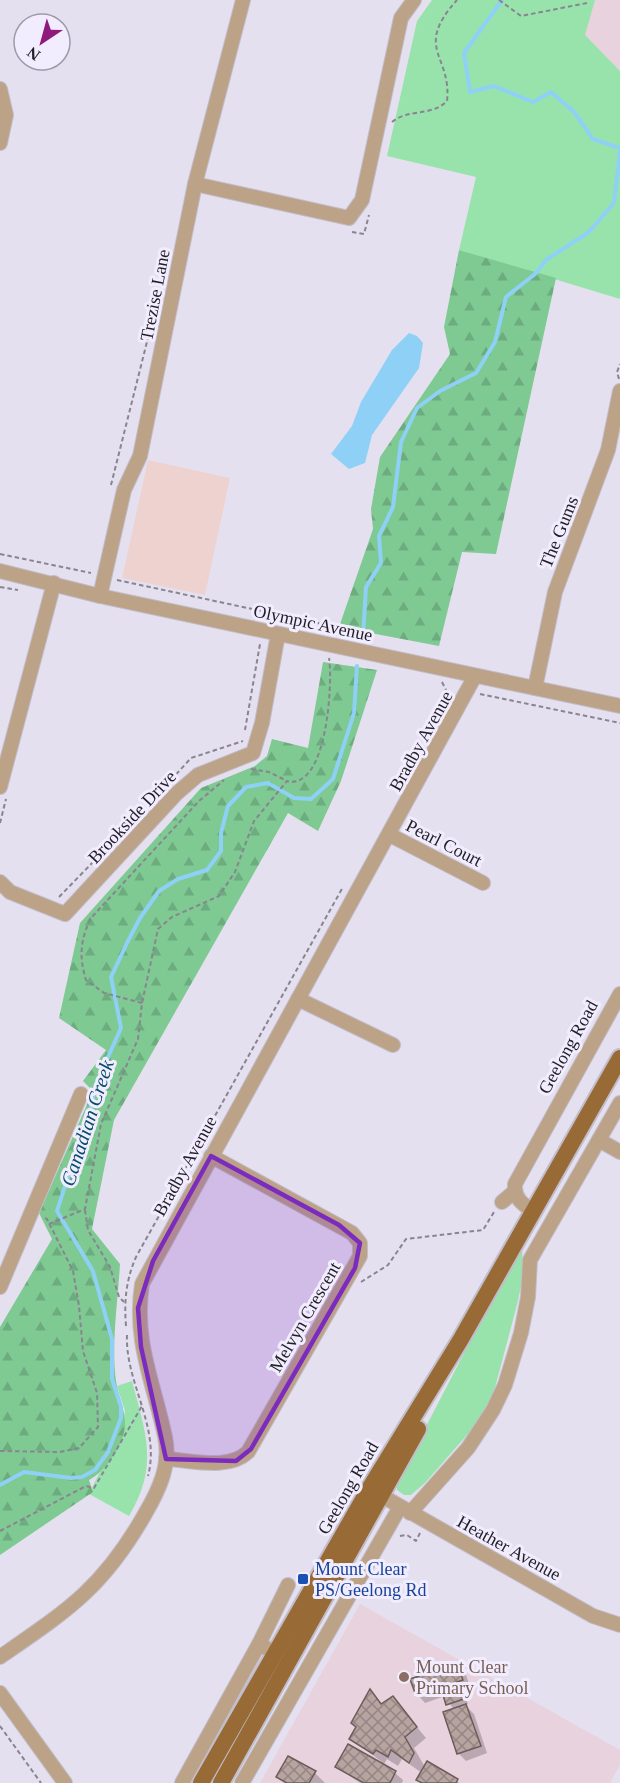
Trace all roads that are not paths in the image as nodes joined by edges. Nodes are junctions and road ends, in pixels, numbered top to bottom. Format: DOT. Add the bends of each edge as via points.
graph roads {
  1 [pos="243,0"];
  2 [pos="414,0"];
  3 [pos="0,89"];
  4 [pos="0,143"];
  5 [pos="195,184"];
  6 [pos="620,391"];
  7 [pos="0,571"];
  8 [pos="54,583"];
  9 [pos="100,596"];
  10 [pos="278,634"];
  11 [pos="475,676"];
  12 [pos="535,688"];
  13 [pos="620,706"];
  14 [pos="0,787"];
  15 [pos="390,836"];
  16 [pos="0,882"];
  17 [pos="483,883"];
  18 [pos="620,994"];
  19 [pos="298,999"];
  20 [pos="393,1044"];
  21 [pos="618,1059"];
  22 [pos="81,1094"];
  23 [pos="620,1103"];
  24 [pos="600,1140"];
  25 [pos="620,1152"];
  26 [pos="211,1156"];
  27 [pos="515,1191"];
  28 [pos="502,1202"];
  29 [pos="533,1210"];
  30 [pos="0,1287"];
  31 [pos="166,1459"];
  32 [pos="376,1492"];
  33 [pos="405,1510"];
  34 [pos="288,1585"];
  35 [pos="620,1625"];
  36 [pos="259,1644"];
  37 [pos="0,1657"];
  38 [pos="282,1657"];
  39 [pos="0,1693"];
  40 [pos="65,1783"];
  41 [pos="182,1783"];
  42 [pos="201,1783"];
  43 [pos="222,1783"];
  44 [pos="242,1783"];
  1 -- 5 [label="street, Trezise Lane"];
  2 -- 5 [label="street" via="401,18 362,200 349,218"];
  3 -- 4 [label="street" via="6,116"];
  5 -- 9 [label="street, Trezise Lane" via="140,456 124,490 108,578"];
  6 -- 12 [label="street, The Gums" via="608,450 555,592"];
  7 -- 8 [label="street, Olympic Avenue"];
  8 -- 9 [label="street, Olympic Avenue"];
  8 -- 14 [label="street"];
  9 -- 10 [label="street, Olympic Avenue"];
  10 -- 11 [label="street, Olympic Avenue"];
  10 -- 16 [label="street, Brookside Drive" via="253,753 198,775 65,914 10,892"];
  11 -- 12 [label="street, Olympic Avenue"];
  11 -- 15 [label="street, Bradby Avenue"];
  12 -- 13 [label="street, Olympic Avenue"];
  15 -- 17 [label="street, Pearl Court"];
  15 -- 19 [label="street, Bradby Avenue"];
  18 -- 27 [label="street, Geelong Road" via="520,1173"];
  19 -- 20 [label="street"];
  19 -- 26 [label="street, Bradby Avenue"];
  21 -- 29 [label="main road, Geelong Road"];
  22 -- 30 [label="street"];
  23 -- 24 [label="street"];
  24 -- 25 [label="street"];
  24 -- 33 [label="street" via="530,1260 521,1334 493,1410 468,1448"];
  26 -- 31 [label="street, Bradby Avenue" via="153,1261 142,1284 138,1308 141,1347 165,1438"];
  26 -- 31 [label="street, Melvyn Crescent" via="352,1233 360,1244 360,1256 248,1452 229,1462"];
  27 -- 28 [label="street"];
  27 -- 29 [label="street" via="520,1202"];
  29 -- 32 [label="main road, Geelong Road" via="461,1339 429,1407"];
  31 -- 37 [label="street, Bradby Avenue" via="163,1479 154,1498 109,1571 72,1607"];
  32 -- 33 [label="street, Heather Avenue"];
  32 -- 38 [label="main road, Geelong Road"];
  33 -- 35 [label="street, Heather Avenue" via="593,1616"];
  33 -- 44 [label="street"];
  34 -- 36 [label="street"];
  36 -- 38 [label="street"];
  36 -- 41 [label="street"];
  38 -- 42 [label="main road, Geelong Road"];
  38 -- 43 [label="main road, Geelong Road"];
  39 -- 40 [label="street"];
}
